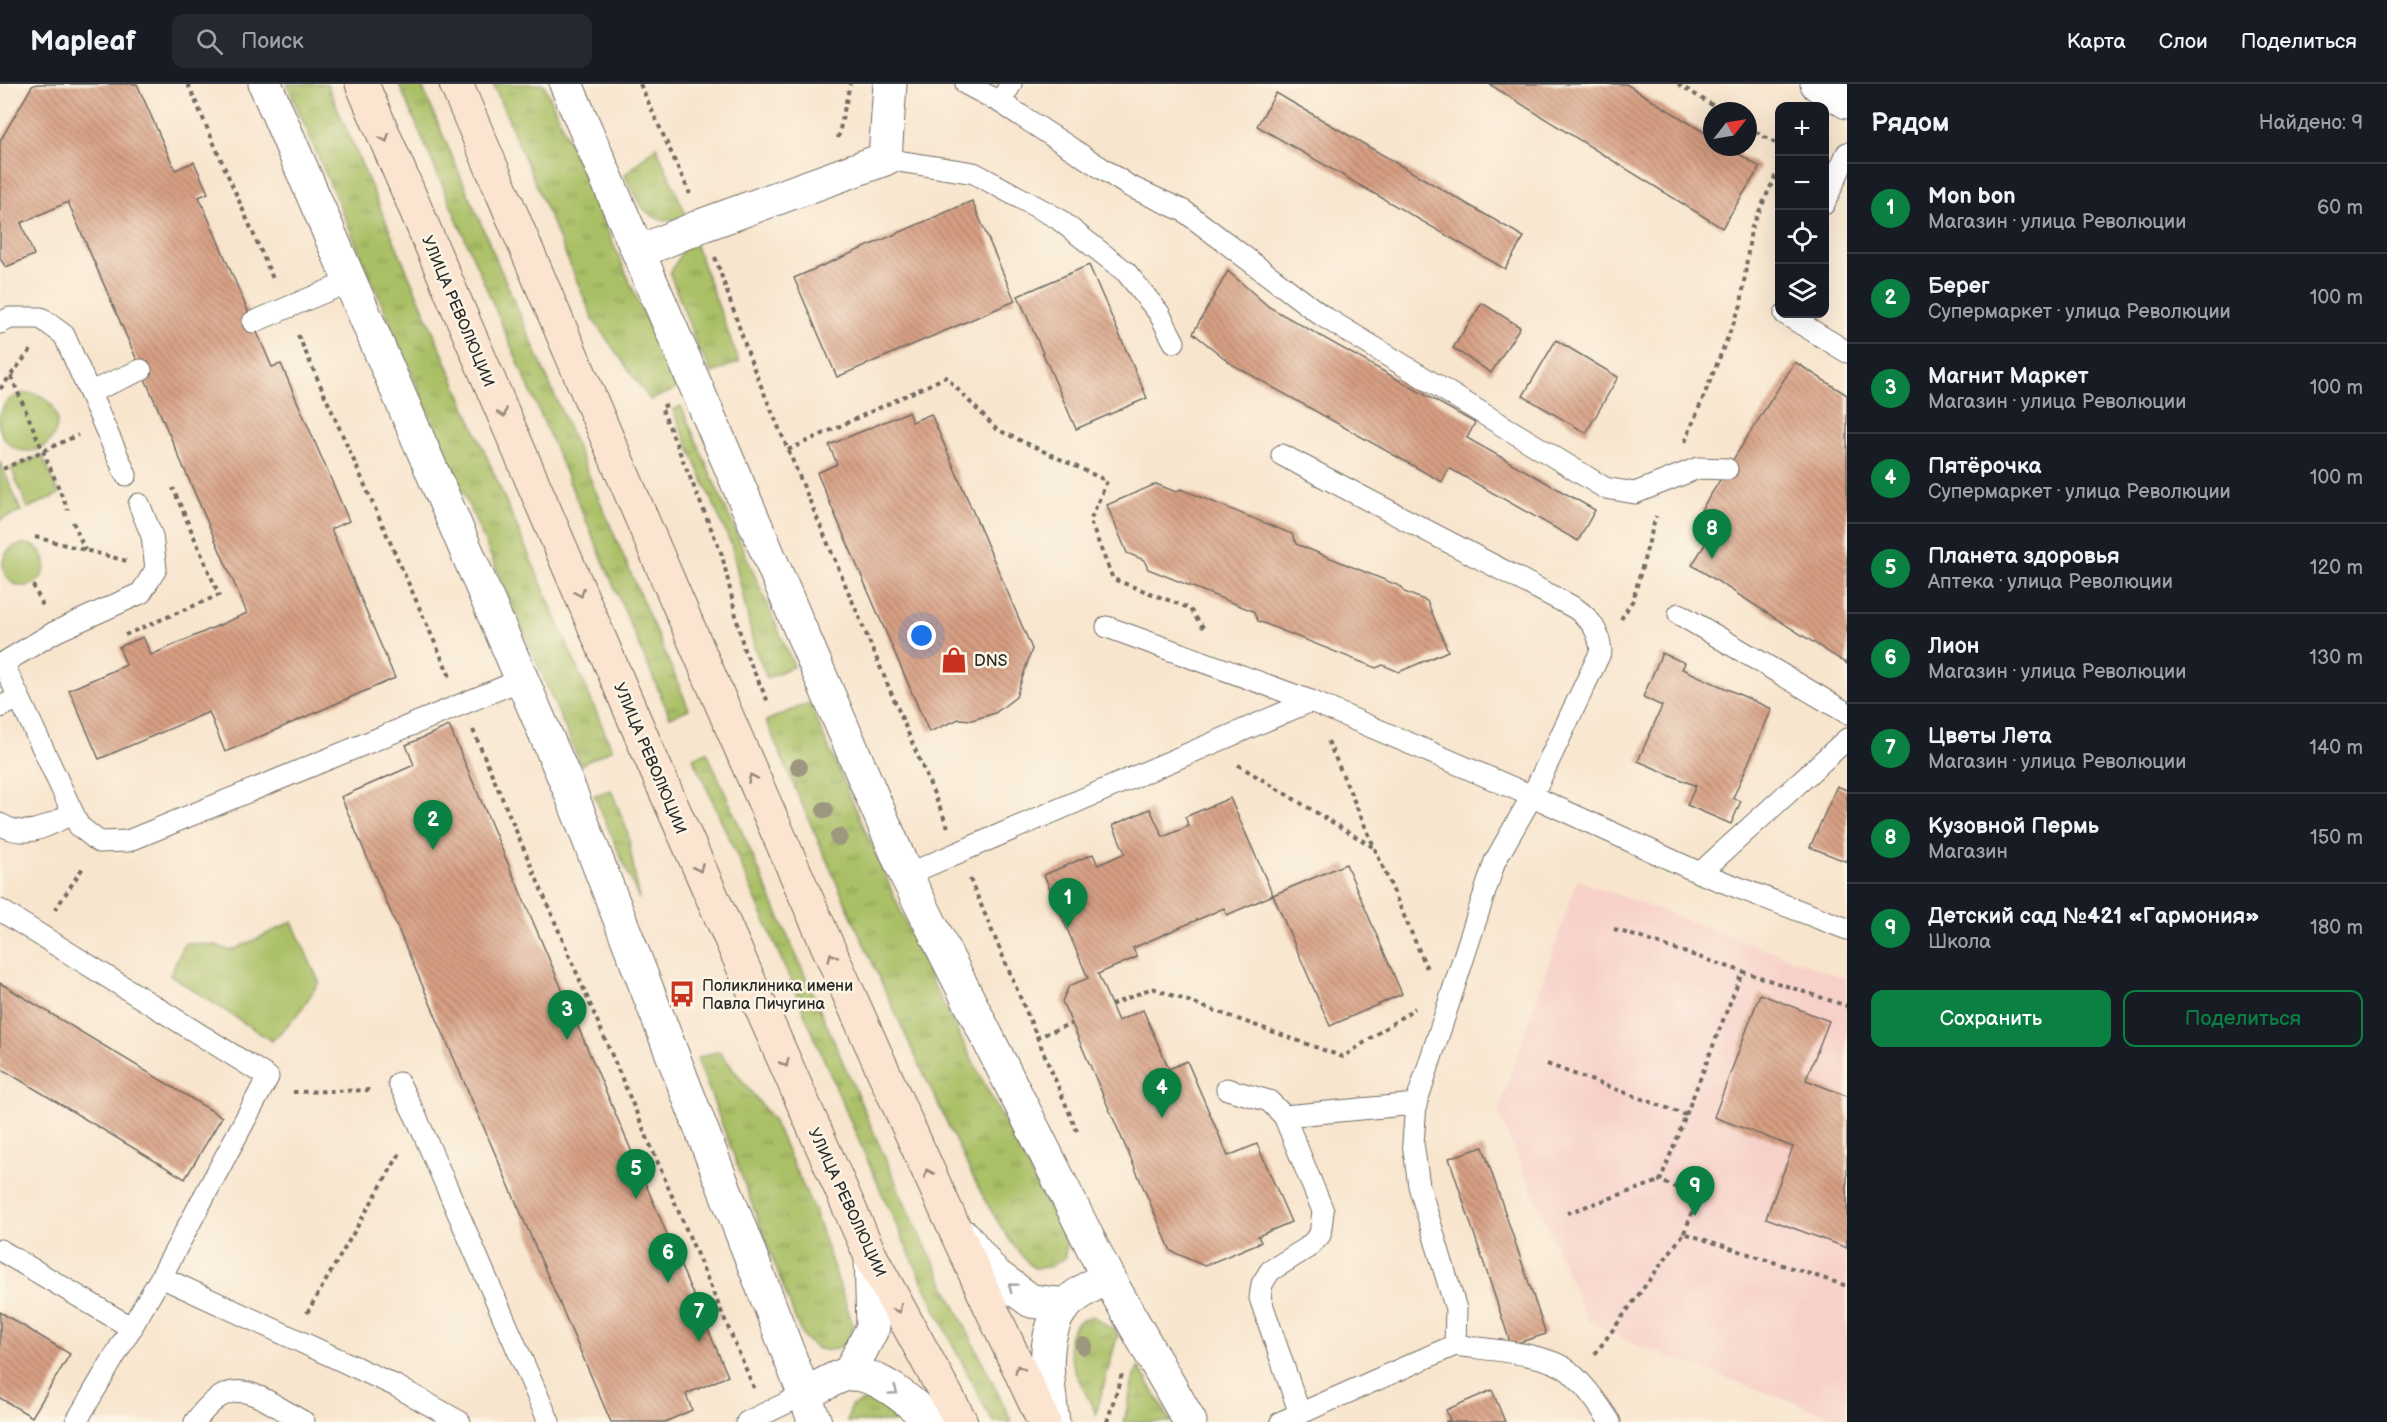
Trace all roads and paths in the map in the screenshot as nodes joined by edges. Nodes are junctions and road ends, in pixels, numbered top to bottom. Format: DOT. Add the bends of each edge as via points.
graph roads {
  1 [pos="188,84"];
  2 [pos="265,84"];
  3 [pos="362,84"];
  4 [pos="456,84"];
  5 [pos="566,84"];
  6 [pos="640,84"];
  7 [pos="890,84"];
  8 [pos="966,84"];
  9 [pos="1011,84"];
  10 [pos="1678,84"];
  11 [pos="1817,84"];
  12 [pos="1000,102"];
  13 [pos="1707,102"];
  14 [pos="1847,102"];
  15 [pos="1757,133"];
  16 [pos="1775,144"];
  17 [pos="1847,153"];
  18 [pos="885,159"];
  19 [pos="1775,175"];
  20 [pos="1829,193"];
  21 [pos="703,225"];
  22 [pos="639,252"];
  23 [pos="351,281"];
  24 [pos="286,308"];
  25 [pos="1792,318"];
  26 [pos="253,322"];
  27 [pos="0,323"];
  28 [pos="51,326"];
  29 [pos="1174,342"];
  30 [pos="1847,352"];
  31 [pos="141,370"];
  32 [pos="10,376"];
  33 [pos="0,389"];
  34 [pos="90,392"];
  35 [pos="661,407"];
  36 [pos="1694,418"];
  37 [pos="104,424"];
  38 [pos="788,450"];
  39 [pos="43,451"];
  40 [pos="1282,455"];
  41 [pos="3,469"];
  42 [pos="1727,470"];
  43 [pos="126,475"];
  44 [pos="173,488"];
  45 [pos="140,504"];
  46 [pos="68,510"];
  47 [pos="1658,512"];
  48 [pos="73,522"];
  49 [pos="34,537"];
  50 [pos="85,550"];
  51 [pos="156,569"];
  52 [pos="1633,600"];
  53 [pos="1679,614"];
  54 [pos="1107,627"];
  55 [pos="1208,634"];
  56 [pos="122,637"];
  57 [pos="451,680"];
  58 [pos="521,680"];
  59 [pos="440,684"];
  60 [pos="1311,701"];
  61 [pos="9,702"];
  62 [pos="462,704"];
  63 [pos="769,704"];
  64 [pos="1847,713"];
  65 [pos="1847,739"];
  66 [pos="1221,740"];
  67 [pos="1532,796"];
  68 [pos="74,813"];
  69 [pos="0,824"];
  70 [pos="99,842"];
  71 [pos="1373,847"];
  72 [pos="959,853"];
  73 [pos="1700,873"];
  74 [pos="906,875"];
  75 [pos="0,910"];
  76 [pos="1614,929"];
  77 [pos="1847,929"];
  78 [pos="40,934"];
  79 [pos="1743,972"];
  80 [pos="1445,988"];
  81 [pos="1112,1005"];
  82 [pos="1847,1006"];
  83 [pos="1072,1023"];
  84 [pos="1036,1038"];
  85 [pos="1547,1064"];
  86 [pos="399,1083"];
  87 [pos="1227,1089"];
  88 [pos="1416,1104"];
  89 [pos="1686,1115"];
  90 [pos="1284,1116"];
  91 [pos="418,1121"];
  92 [pos="1078,1134"];
  93 [pos="1660,1181"];
  94 [pos="944,1210"];
  95 [pos="1567,1213"];
  96 [pos="1684,1233"];
  97 [pos="0,1250"];
  98 [pos="871,1257"];
  99 [pos="1107,1276"];
  100 [pos="161,1277"];
  101 [pos="1847,1286"];
  102 [pos="1066,1305"];
  103 [pos="132,1328"];
  104 [pos="292,1337"];
  105 [pos="1455,1345"];
  106 [pos="1124,1365"];
  107 [pos="849,1374"];
  108 [pos="1576,1379"];
  109 [pos="809,1408"];
  110 [pos="757,1418"];
  111 [pos="1290,1418"];
  112 [pos="76,1422"];
  113 [pos="195,1422"];
  114 [pos="304,1422"];
  115 [pos="460,1422"];
  116 [pos="549,1422"];
  117 [pos="932,1422"];
  118 [pos="961,1422"];
  119 [pos="1044,1422"];
  120 [pos="1053,1422"];
  121 [pos="1107,1422"];
  122 [pos="1190,1422"];
  123 [pos="1610,1422"];
  1 -- 24 [label="path"];
  2 -- 23 [label="street"];
  3 -- 98 [label="main road, УЛИЦА РЕВОЛЮЦИИ, one-way" via="650,756"];
  94 -- 4 [label="main road, one-way" via="728,722"];
  5 -- 22 [label="street"];
  6 -- 21 [label="path"];
  7 -- 18 [label="street"];
  8 -- 12 [label="lane"];
  9 -- 12 [label="lane"];
  10 -- 13 [label="path"];
  11 -- 14 [label="street"];
  12 -- 42 [label="lane" via="1129,186 1184,211 1321,315 1605,488 1635,493 1698,468"];
  15 -- 16 [label="path"];
  17 -- 20 [label="lane"];
  18 -- 21 [label="street"];
  18 -- 29 [label="lane" via="974,172 1058,218 1126,272 1159,313"];
  19 -- 36 [label="path" via="1751,229 1741,305"];
  21 -- 22 [label="street"];
  21 -- 38 [label="path" via="753,367"];
  22 -- 74 [label="street"];
  23 -- 24 [label="lane"];
  23 -- 58 [label="street"];
  24 -- 26 [label="lane"];
  24 -- 57 [label="path"];
  25 -- 30 [label="lane"];
  27 -- 28 [label="lane" via="10,318 41,318"];
  28 -- 32 [label="path"];
  28 -- 34 [label="lane" via="64,336"];
  31 -- 34 [label="lane"];
  32 -- 33 [label="path"];
  32 -- 39 [label="path"];
  34 -- 37 [label="lane"];
  35 -- 63 [label="path" via="722,555 744,650"];
  37 -- 39 [label="path"];
  37 -- 43 [label="lane"];
  38 -- 55 [label="path" via="946,377 996,429 1107,482 1090,521 1113,579 1189,608"];
  38 -- 72 [label="path"];
  39 -- 41 [label="path"];
  39 -- 46 [label="path"];
  40 -- 67 [label="lane" via="1586,616 1599,634 1601,651"];
  44 -- 56 [label="path" via="219,595"];
  45 -- 51 [label="lane" via="152,536"];
  47 -- 52 [label="path"];
  48 -- 50 [label="path"];
  49 -- 50 [label="path"];
  50 -- 51 [label="path"];
  51 -- 61 [label="lane" via="141,593 55,632 3,663"];
  53 -- 64 [label="lane"];
  54 -- 60 [label="lane"];
  57 -- 59 [label="path"];
  57 -- 62 [label="path"];
  58 -- 62 [label="lane"];
  58 -- 109 [label="street" via="570,791"];
  60 -- 66 [label="lane"];
  60 -- 67 [label="lane"];
  60 -- 71 [label="path"];
  61 -- 68 [label="lane"];
  62 -- 70 [label="lane" via="128,841"];
  62 -- 110 [label="path"];
  65 -- 73 [label="lane"];
  66 -- 71 [label="path" via="1225,756"];
  66 -- 72 [label="lane"];
  67 -- 73 [label="lane"];
  67 -- 80 [label="lane" via="1494,861"];
  68 -- 69 [label="lane" via="30,833 11,831"];
  68 -- 70 [label="lane" via="79,825"];
  70 -- 78 [label="path"];
  71 -- 80 [label="path"];
  72 -- 74 [label="lane"];
  72 -- 84 [label="path"];
  73 -- 77 [label="lane"];
  74 -- 99 [label="street"];
  75 -- 78 [label="lane"];
  76 -- 79 [label="path"];
  78 -- 100 [label="lane" via="268,1077"];
  79 -- 82 [label="path"];
  79 -- 89 [label="path"];
  80 -- 81 [label="path" via="1343,1057 1152,988"];
  80 -- 88 [label="lane"];
  83 -- 84 [label="path"];
  84 -- 92 [label="path"];
  85 -- 89 [label="path"];
  86 -- 91 [label="lane"];
  87 -- 90 [label="lane" via="1269,1101"];
  88 -- 90 [label="lane"];
  88 -- 105 [label="lane" via="1413,1143 1419,1186 1456,1309"];
  89 -- 93 [label="path"];
  90 -- 111 [label="lane" via="1323,1211 1320,1235 1270,1271 1262,1284 1260,1299"];
  91 -- 104 [label="path"];
  91 -- 116 [label="lane"];
  93 -- 95 [label="path"];
  93 -- 96 [label="path" via="1699,1196"];
  102 -- 94 [label="street, one-way" via="1031,1301 993,1273"];
  119 -- 94 [label="main road, one-way"];
  96 -- 101 [label="path"];
  96 -- 108 [label="path"];
  97 -- 103 [label="lane"];
  98 -- 107 [label="street" via="873,1327"];
  98 -- 118 [label="main road, УЛИЦА РЕВОЛЮЦИИ, one-way"];
  99 -- 102 [label="street"];
  99 -- 122 [label="street"];
  100 -- 103 [label="lane"];
  100 -- 104 [label="lane"];
  102 -- 120 [label="street" via="1052,1327 1048,1381"];
  103 -- 112 [label="lane"];
  104 -- 115 [label="lane" via="396,1386"];
  105 -- 108 [label="lane" via="1546,1360"];
  105 -- 111 [label="lane"];
  106 -- 121 [label="path"];
  107 -- 109 [label="street"];
  107 -- 117 [label="street, one-way" via="879,1381"];
  108 -- 123 [label="lane" via="1592,1394"];
  109 -- 110 [label="lane"];
  113 -- 114 [label="lane" via="208,1403 229,1391 246,1390"];
}
